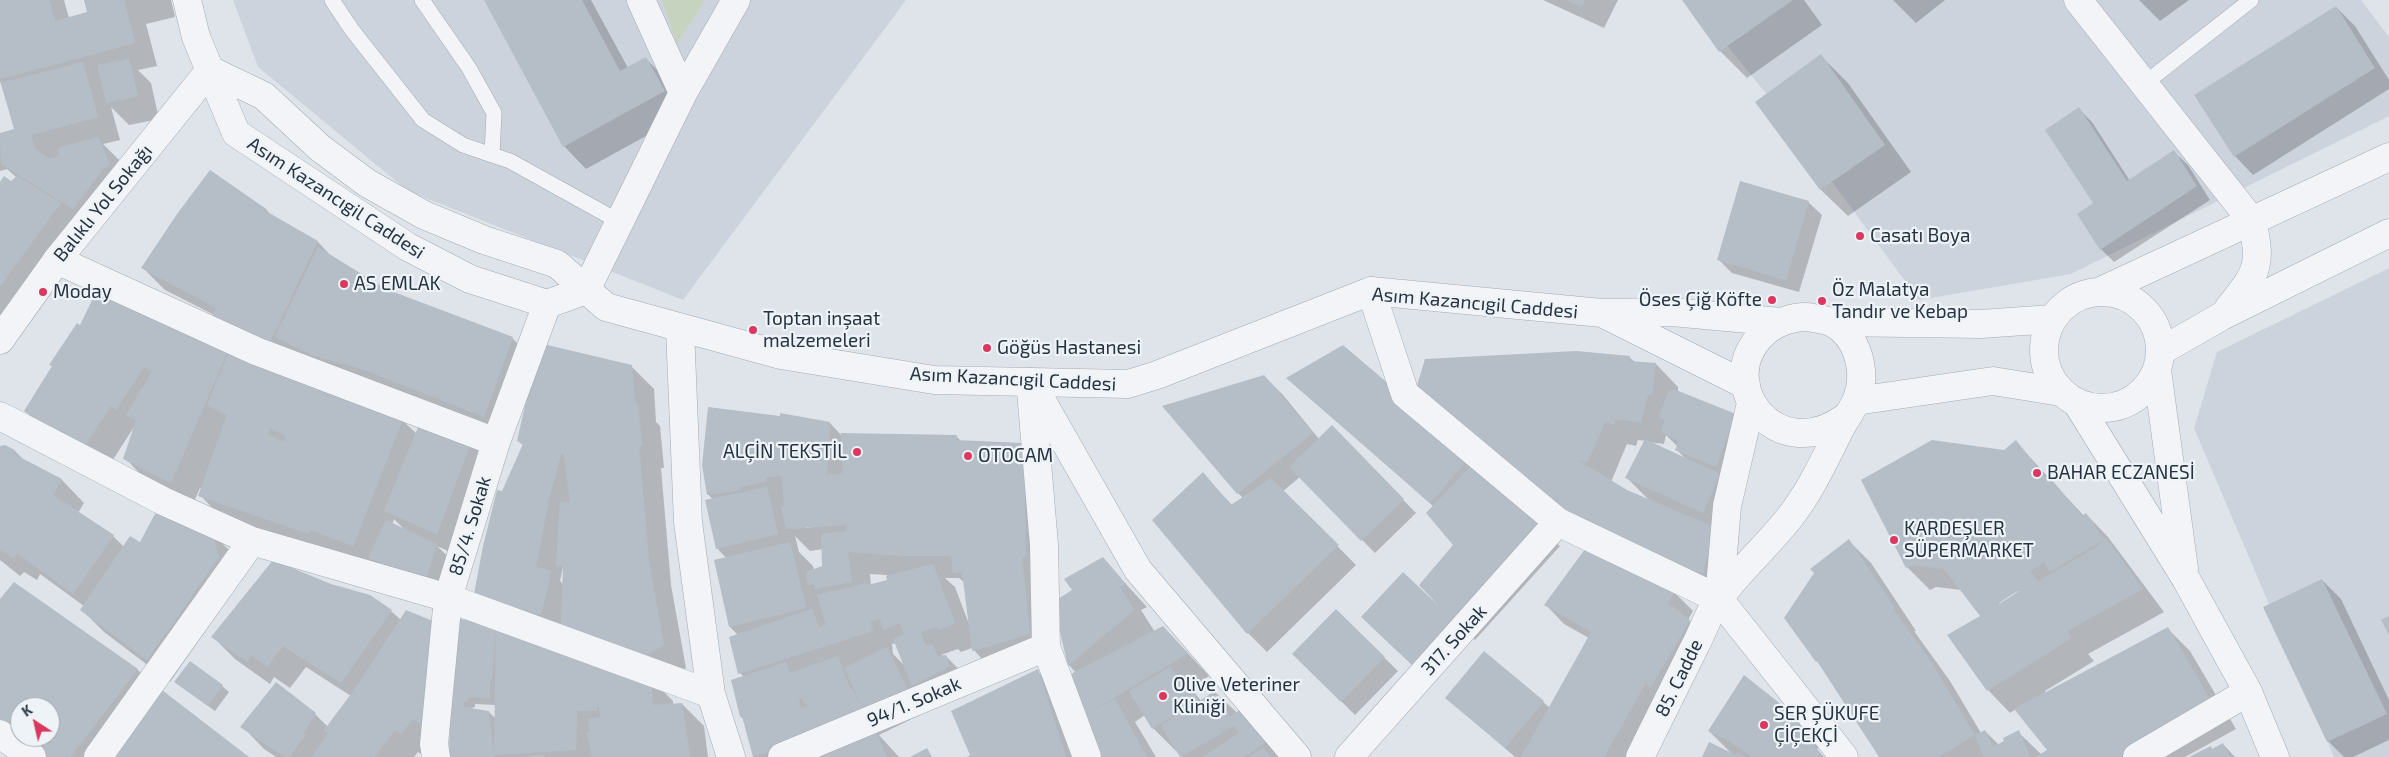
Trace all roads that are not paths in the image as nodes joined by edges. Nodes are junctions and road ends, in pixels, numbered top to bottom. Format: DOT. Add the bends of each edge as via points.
graph roads {
  1 [pos="188,0"];
  2 [pos="332,0"];
  3 [pos="422,0"];
  4 [pos="641,0"];
  5 [pos="736,0"];
  6 [pos="2078,0"];
  7 [pos="2251,0"];
  8 [pos="210,70"];
  9 [pos="2144,84"];
  10 [pos="683,93"];
  11 [pos="492,155"];
  12 [pos="2389,157"];
  13 [pos="2252,221"];
  14 [pos="620,222"];
  15 [pos="2389,233"];
  16 [pos="57,260"];
  17 [pos="586,290"];
  18 [pos="1370,291"];
  19 [pos="2101,291"];
  20 [pos="547,304"];
  21 [pos="1602,313"];
  22 [pos="2222,316"];
  23 [pos="2052,319"];
  24 [pos="1781,322"];
  25 [pos="1832,322"];
  26 [pos="680,329"];
  27 [pos="0,340"];
  28 [pos="2159,361"];
  29 [pos="1031,382"];
  30 [pos="1749,394"];
  31 [pos="2069,397"];
  32 [pos="1851,409"];
  33 [pos="0,416"];
  34 [pos="496,442"];
  35 [pos="1558,522"];
  36 [pos="252,541"];
  37 [pos="2186,579"];
  38 [pos="448,598"];
  39 [pos="1718,599"];
  40 [pos="1046,647"];
  41 [pos="2248,692"];
  42 [pos="710,694"];
  43 [pos="0,734"];
  44 [pos="431,753"];
  45 [pos="32,757"];
  46 [pos="98,757"];
  47 [pos="731,757"];
  48 [pos="782,757"];
  49 [pos="1088,757"];
  50 [pos="1297,757"];
  51 [pos="1349,757"];
  52 [pos="1640,757"];
  53 [pos="1844,757"];
  54 [pos="2137,757"];
  55 [pos="2275,757"];
  1 -- 8 [label="street, Asım Kazancıgil Caddesi" via="196,37"];
  2 -- 11 [label="lane" via="423,120 462,145"];
  3 -- 11 [label="lane" via="469,68 494,113"];
  4 -- 10 [label="street"];
  5 -- 10 [label="street"];
  6 -- 9 [label="street"];
  7 -- 9 [label="lane"];
  8 -- 16 [label="street, Balıklı Yol Sokağı"];
  8 -- 17 [label="street, Asım Kazancıgil Caddesi" via="264,96 320,148 367,183 424,215 484,240 557,264"];
  8 -- 20 [label="street, Asım Kazancıgil Caddesi" via="236,132 408,248 470,278"];
  9 -- 13 [label="street"];
  10 -- 14 [label="street"];
  11 -- 14 [label="lane" via="510,161"];
  12 -- 13 [label="street"];
  13 -- 19 [label="street"];
  13 -- 22 [label="street" via="2257,263 2251,280"];
  14 -- 17 [label="street"];
  15 -- 22 [label="street"];
  16 -- 27 [label="street, Balıklı Yol Sokağı"];
  16 -- 34 [label="street" via="256,351"];
  17 -- 20 [label="street"];
  17 -- 26 [label="street, Asım Kazancıgil Caddesi" via="606,307"];
  18 -- 21 [label="street, Asım Kazancıgil Caddesi"];
  18 -- 29 [label="street, Asım Kazancıgil Caddesi" via="1128,384"];
  18 -- 35 [label="street" via="1405,394"];
  19 -- 23 [label="street" via="2065,304"];
  19 -- 28 [label="street" via="2120,293 2137,302 2150,316 2158,332"];
  20 -- 34 [label="street, 85/4. Sokak"];
  21 -- 24 [label="street" via="1672,312"];
  21 -- 30 [label="street"];
  22 -- 28 [label="street"];
  23 -- 25 [label="street" via="1981,324"];
  23 -- 31 [label="street" via="2044,337 2044,357 2049,376"];
  24 -- 25 [label="street" via="1809,317"];
  24 -- 30 [label="street" via="1763,333 1752,348 1746,367"];
  25 -- 32 [label="street" via="1856,348 1861,365 1862,384"];
  26 -- 29 [label="street, Asım Kazancıgil Caddesi" via="781,355 934,380"];
  26 -- 42 [label="street" via="688,522"];
  28 -- 31 [label="street" via="2148,387 2133,400 2115,407 2096,409"];
  28 -- 37 [label="street"];
  29 -- 40 [label="street" via="1044,544"];
  29 -- 50 [label="street" via="1138,570"];
  30 -- 32 [label="street" via="1762,418 1795,434 1813,434 1831,428"];
  30 -- 39 [label="street" via="1727,506"];
  31 -- 32 [label="street" via="1993,381"];
  31 -- 37 [label="street"];
  32 -- 39 [label="street" via="1824,463 1791,515"];
  33 -- 36 [label="street" via="164,501"];
  34 -- 38 [label="street, 85/4. Sokak"];
  35 -- 39 [label="street"];
  35 -- 51 [label="street, 317. Sokak"];
  36 -- 38 [label="street"];
  36 -- 46 [label="street"];
  37 -- 41 [label="street"];
  38 -- 42 [label="street"];
  38 -- 44 [label="street, 85/4. Sokak"];
  39 -- 52 [label="street, 85. Cadde"];
  39 -- 53 [label="street"];
  40 -- 48 [label="street, 94/1. Sokak"];
  40 -- 49 [label="street"];
  41 -- 54 [label="street"];
  41 -- 55 [label="street"];
  42 -- 47 [label="street"];
  43 -- 45 [label="street"];
}
